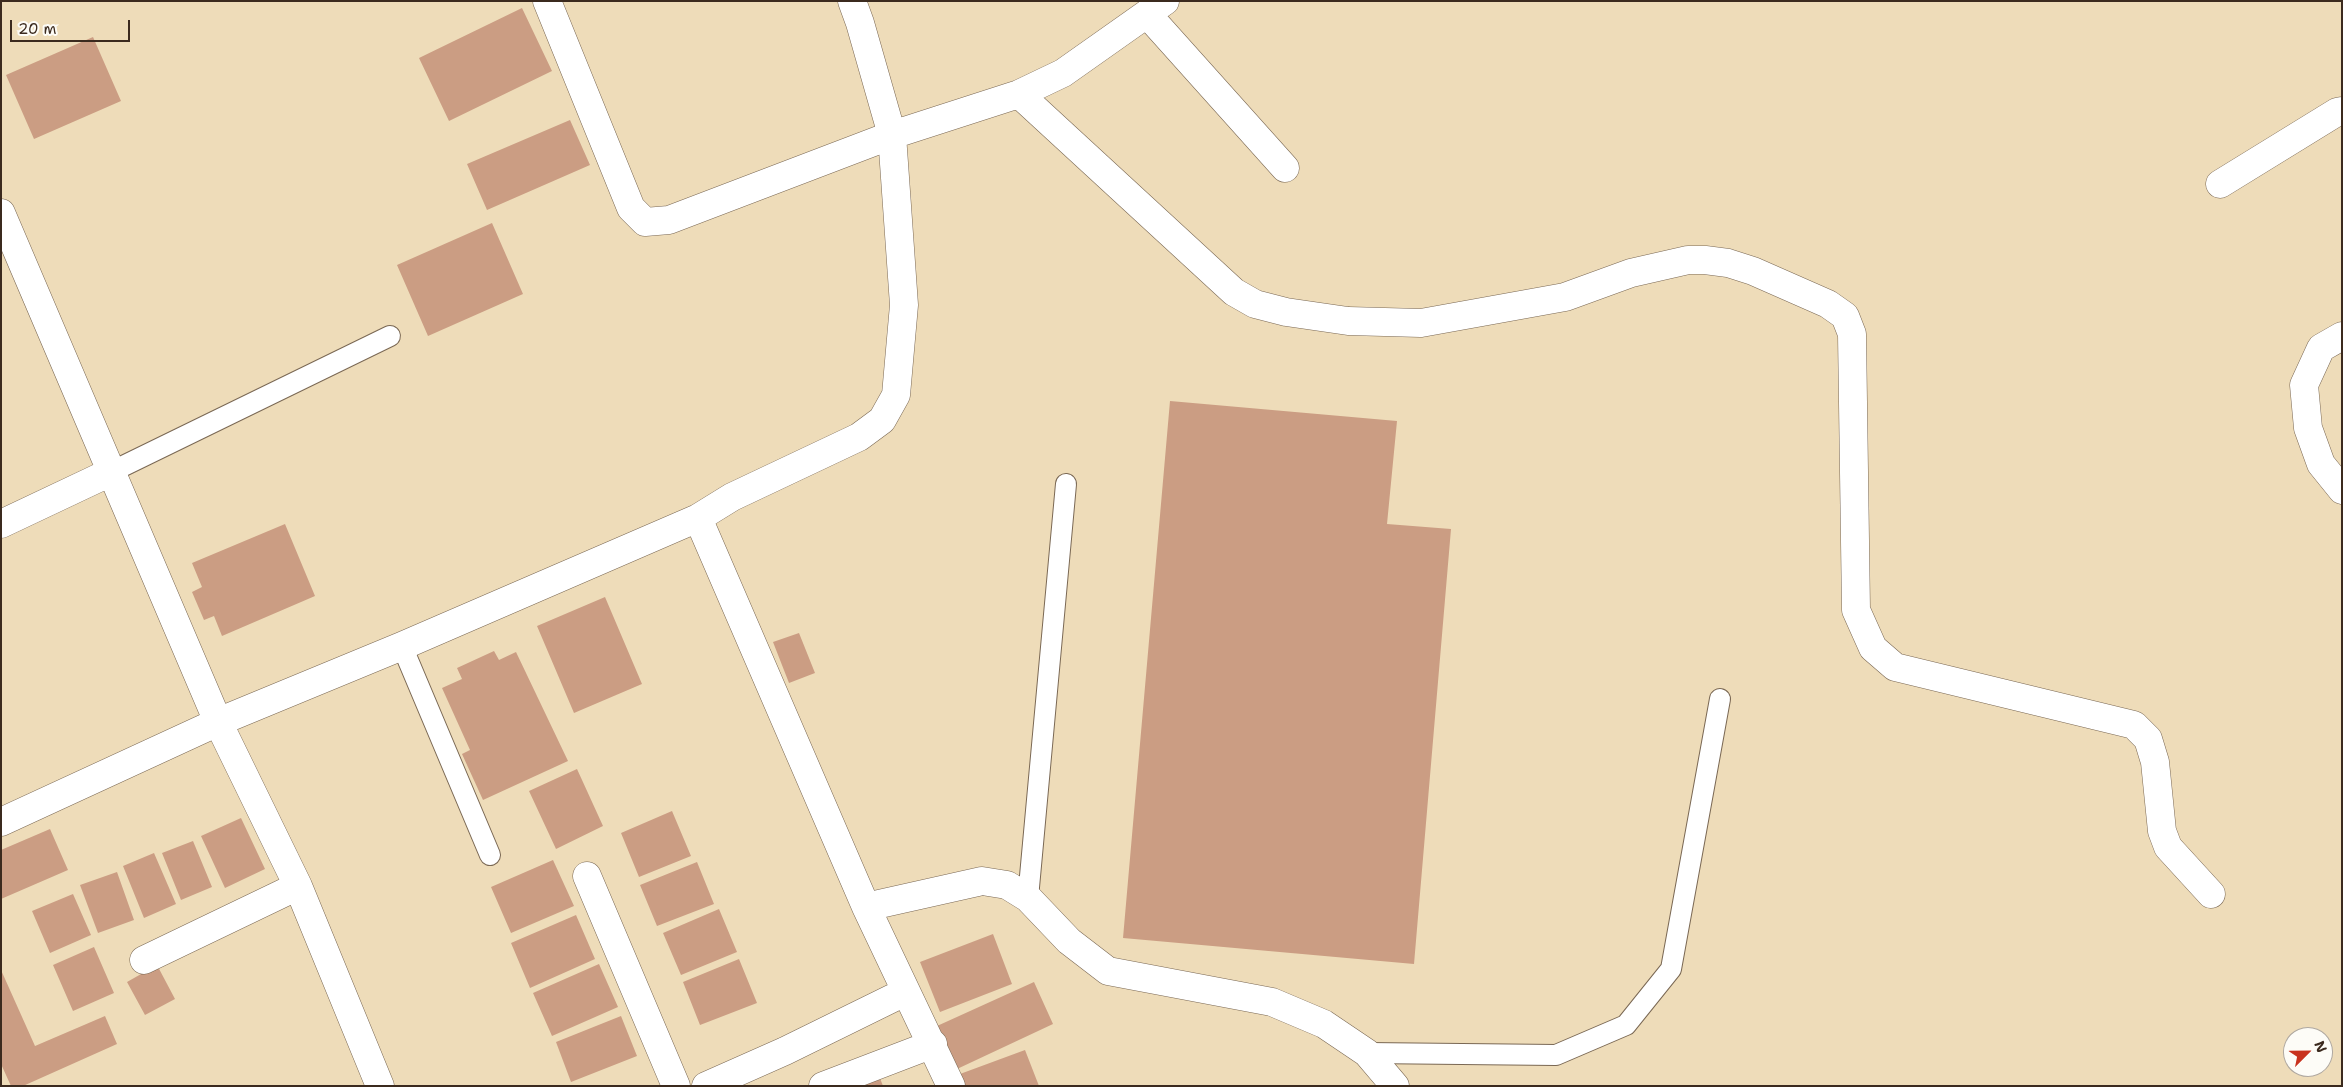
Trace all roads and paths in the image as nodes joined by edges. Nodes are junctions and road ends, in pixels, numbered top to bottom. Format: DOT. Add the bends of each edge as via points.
graph roads {
  1 [pos="547,1"];
  2 [pos="852,1"];
  3 [pos="1156,8"];
  4 [pos="1019,94"];
  5 [pos="2342,111"];
  6 [pos="892,135"];
  7 [pos="1285,168"];
  8 [pos="2220,184"];
  9 [pos="1,212"];
  10 [pos="390,336"];
  11 [pos="2342,336"];
  12 [pos="111,472"];
  13 [pos="1066,484"];
  14 [pos="2342,490"];
  15 [pos="698,518"];
  16 [pos="1,524"];
  17 [pos="402,646"];
  18 [pos="1720,699"];
  19 [pos="218,722"];
  20 [pos="1,822"];
  21 [pos="490,855"];
  22 [pos="587,876"];
  23 [pos="298,886"];
  24 [pos="2211,894"];
  25 [pos="1028,898"];
  26 [pos="866,907"];
  27 [pos="144,960"];
  28 [pos="905,992"];
  29 [pos="932,1044"];
  30 [pos="1367,1053"];
  31 [pos="380,1086"];
  32 [pos="676,1086"];
  33 [pos="706,1086"];
  34 [pos="823,1086"];
  35 [pos="951,1086"];
  36 [pos="1395,1086"];
  1 -- 6 [label="street" via="631,208 646,222 669,220"];
  2 -- 6 [label="street"];
  3 -- 4 [label="street" via="1063,73"];
  3 -- 7 [label="street"];
  4 -- 6 [label="street"];
  4 -- 24 [label="street" via="1234,292 1255,304 1348,321 1421,323 1565,297 1649,269 1688,260 1728,263 1828,304 1845,316 1852,334 1856,610 1873,648 1895,667 2134,725 2148,739 2155,762 2162,831 2168,847"];
  5 -- 8 [label="street"];
  6 -- 15 [label="street" via="904,305 896,396 882,420 858,437"];
  9 -- 12 [label="street"];
  10 -- 12 [label="lane"];
  11 -- 14 [label="street" via="2321,348 2304,385 2308,428 2321,464"];
  12 -- 16 [label="street"];
  12 -- 19 [label="street"];
  13 -- 25 [label="lane"];
  15 -- 17 [label="street"];
  15 -- 26 [label="street"];
  17 -- 19 [label="street"];
  17 -- 21 [label="lane"];
  18 -- 30 [label="lane" via="1671,969 1626,1025 1556,1054"];
  19 -- 20 [label="street"];
  19 -- 23 [label="street"];
  22 -- 32 [label="street"];
  23 -- 27 [label="street"];
  23 -- 31 [label="street"];
  25 -- 26 [label="street" via="1007,885 982,881"];
  25 -- 30 [label="street" via="1069,941 1108,971 1272,1002 1324,1024"];
  26 -- 28 [label="street"];
  28 -- 29 [label="street"];
  28 -- 33 [label="street"];
  29 -- 34 [label="street"];
  29 -- 35 [label="street"];
  30 -- 36 [label="street"];
}
